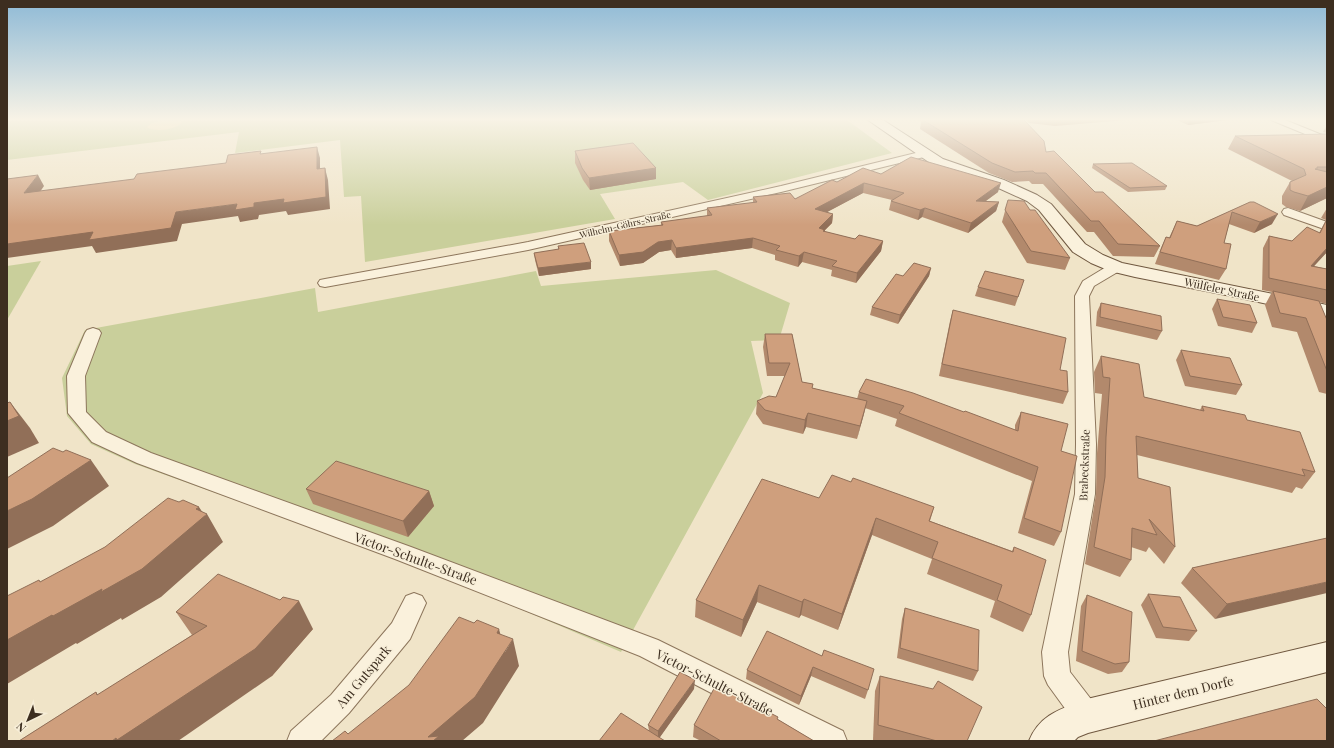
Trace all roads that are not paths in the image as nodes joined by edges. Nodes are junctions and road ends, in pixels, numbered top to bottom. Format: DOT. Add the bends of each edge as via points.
graph roads {
  1 [pos="920,155"];
  2 [pos="926,155"];
  3 [pos="1288,212"];
  4 [pos="1327,226"];
  5 [pos="1116,267"];
  6 [pos="325,283"];
  7 [pos="1327,311"];
  8 [pos="93,333"];
  9 [pos="414,603"];
  10 [pos="1327,657"];
  11 [pos="1087,716"];
  12 [pos="301,741"];
  13 [pos="833,741"];
  14 [pos="1047,741"];
  1 -- 6 [label="street, Wilhelm-Göhrs-Straße" via="528,246"];
  2 -- 5 [label="main road, Wülfeler Straße" via="955,169 998,183 1032,198 1045,207 1079,248"];
  3 -- 4 [label="street"];
  5 -- 7 [label="main road, Wülfeler Straße"];
  5 -- 11 [label="street, Brabeckstraße" via="1088,284 1082,296 1085,494 1055,652 1057,676"];
  8 -- 13 [label="street, Victor-Schulte-Straße" via="76,376 77,413 99,437 159,464 432,564 649,648"];
  9 -- 12 [label="street, Am Gutspark" via="401,631 340,704"];
  10 -- 11 [label="main road, Hinter dem Dorfe"];
  11 -- 14 [label="main road, Hinter dem Dorfe" via="1065,725"];
}
